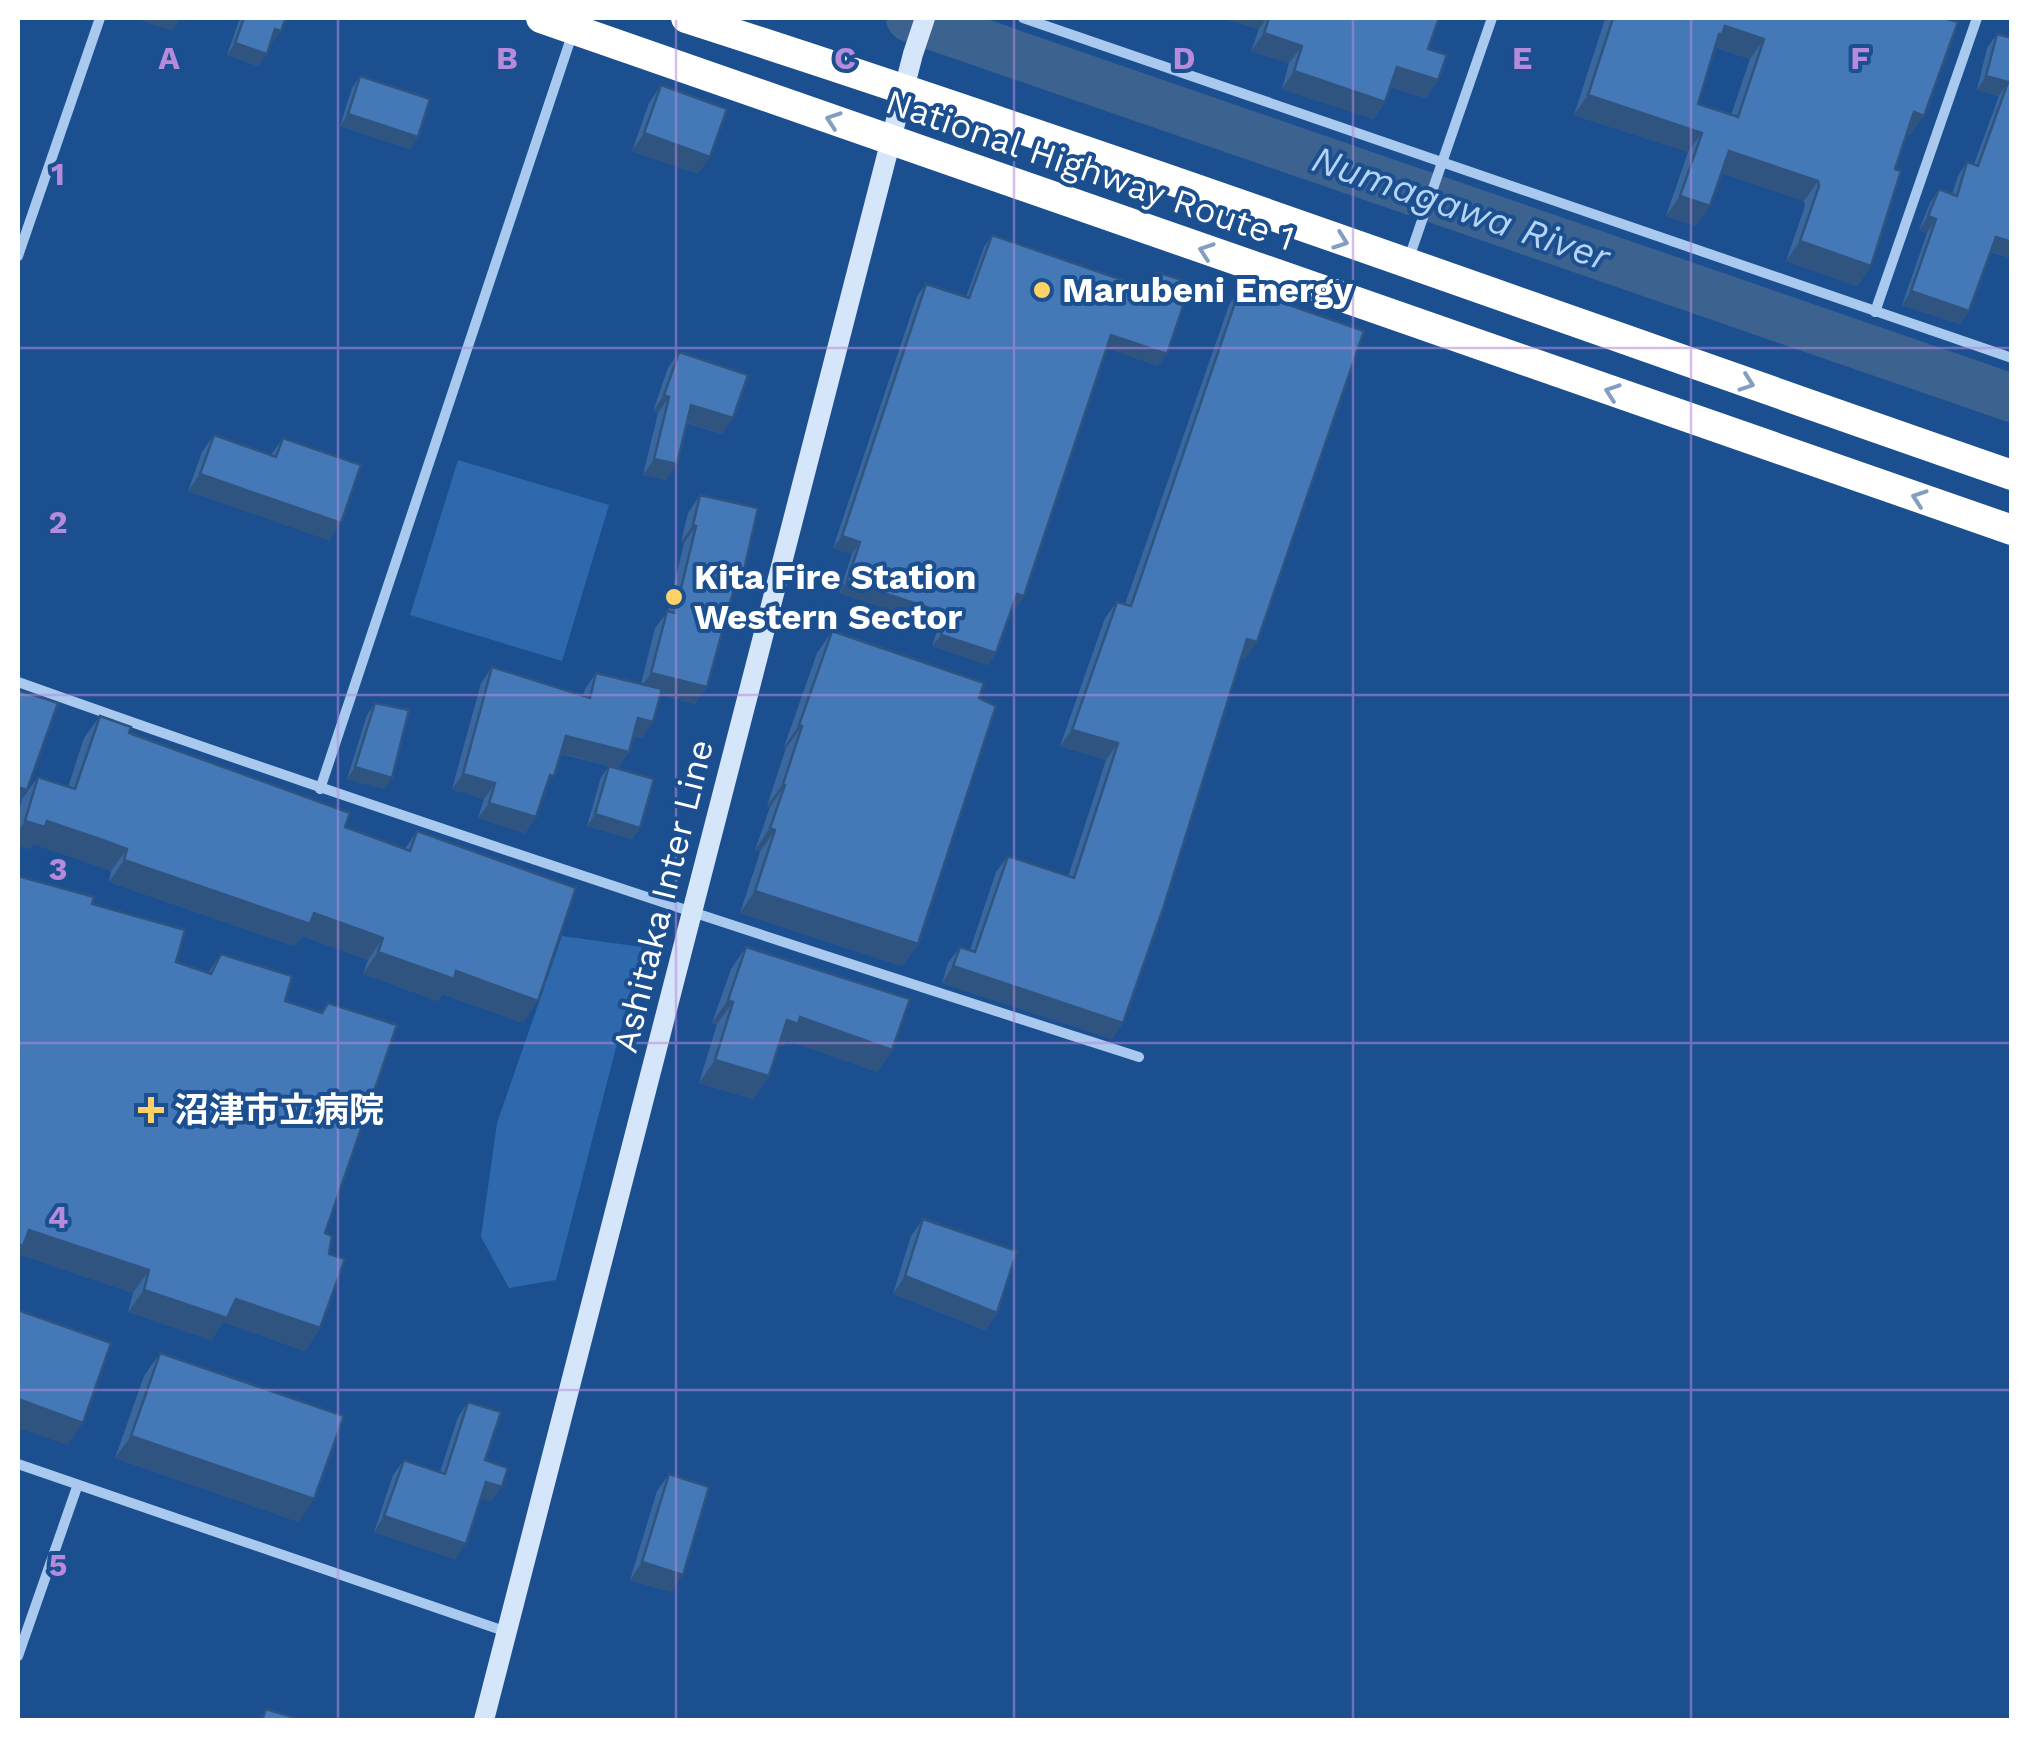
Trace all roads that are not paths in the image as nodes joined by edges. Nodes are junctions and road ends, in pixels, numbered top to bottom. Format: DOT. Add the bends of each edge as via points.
graph roads {
  1 [pos="100,18"];
  2 [pos="541,18"];
  3 [pos="686,18"];
  4 [pos="926,18"];
  5 [pos="1023,18"];
  6 [pos="1492,18"];
  7 [pos="1977,18"];
  8 [pos="574,29"];
  9 [pos="904,88"];
  10 [pos="891,140"];
  11 [pos="1440,169"];
  12 [pos="18,256"];
  13 [pos="1406,265"];
  14 [pos="1874,312"];
  15 [pos="2012,358"];
  16 [pos="2012,475"];
  17 [pos="2012,530"];
  18 [pos="18,682"];
  19 [pos="320,789"];
  20 [pos="692,914"];
  21 [pos="1139,1057"];
  22 [pos="18,1464"];
  23 [pos="77,1487"];
  24 [pos="507,1632"];
  25 [pos="18,1656"];
  26 [pos="484,1720"];
  1 -- 12 [label="street"];
  2 -- 8 [label="highway, National Highway Route 1"];
  3 -- 9 [label="highway, National Highway Route 1"];
  4 -- 9 [label="main road, Ashitaka Inter Line"];
  5 -- 11 [label="street"];
  6 -- 11 [label="street"];
  7 -- 14 [label="street"];
  10 -- 8 [label="highway, National Highway Route 1, one-way"];
  8 -- 19 [label="street"];
  9 -- 10 [label="main road, Ashitaka Inter Line"];
  9 -- 13 [label="highway, National Highway Route 1, one-way"];
  17 -- 10 [label="highway, National Highway Route 1, one-way"];
  10 -- 20 [label="main road, Ashitaka Inter Line"];
  11 -- 13 [label="street"];
  11 -- 14 [label="street"];
  13 -- 16 [label="highway, National Highway Route 1, one-way"];
  14 -- 15 [label="street"];
  18 -- 19 [label="street"];
  19 -- 20 [label="street"];
  20 -- 21 [label="street"];
  20 -- 24 [label="main road, Ashitaka Inter Line"];
  22 -- 23 [label="street"];
  23 -- 24 [label="street"];
  23 -- 25 [label="street"];
  24 -- 26 [label="main road, Ashitaka Inter Line"];
}
